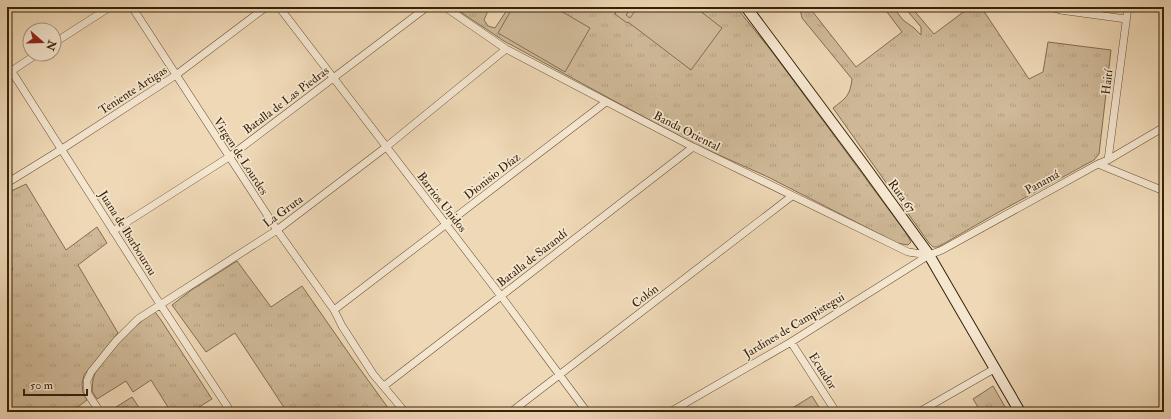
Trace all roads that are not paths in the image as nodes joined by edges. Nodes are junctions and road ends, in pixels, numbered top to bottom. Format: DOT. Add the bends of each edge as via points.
graph roads {
  1 [pos="110,7"];
  2 [pos="132,7"];
  3 [pos="266,7"];
  4 [pos="279,7"];
  5 [pos="426,7"];
  6 [pos="445,7"];
  7 [pos="746,7"];
  8 [pos="1052,7"];
  9 [pos="1128,7"];
  10 [pos="1126,19"];
  11 [pos="62,38"];
  12 [pos="506,49"];
  13 [pos="25,62"];
  14 [pos="7,64"];
  15 [pos="9,72"];
  16 [pos="176,75"];
  17 [pos="333,78"];
  18 [pos="606,102"];
  19 [pos="1164,127"];
  20 [pos="386,147"];
  21 [pos="693,147"];
  22 [pos="62,149"];
  23 [pos="229,157"];
  24 [pos="1108,160"];
  25 [pos="1098,164"];
  26 [pos="7,182"];
  27 [pos="1164,191"];
  28 [pos="792,196"];
  29 [pos="446,225"];
  30 [pos="277,230"];
  31 [pos="113,231"];
  32 [pos="929,255"];
  33 [pos="501,296"];
  34 [pos="160,304"];
  35 [pos="334,310"];
  36 [pos="790,342"];
  37 [pos="994,369"];
  38 [pos="560,375"];
  39 [pos="384,386"];
  40 [pos="100,412"];
  41 [pos="231,412"];
  42 [pos="405,412"];
  43 [pos="511,412"];
  44 [pos="587,412"];
  45 [pos="670,412"];
  46 [pos="836,412"];
  47 [pos="919,412"];
  48 [pos="1020,412"];
  1 -- 11 [label="street"];
  2 -- 16 [label="street, Virgen de Lourdes"];
  3 -- 16 [label="street, Teniente Artigas"];
  4 -- 17 [label="street, Barrios Unidos"];
  5 -- 17 [label="street, Batalla de Las Piedras"];
  6 -- 12 [label="street, Banda Oriental"];
  7 -- 32 [label="street, Ruta 67"];
  8 -- 10 [label="street"];
  9 -- 10 [label="street, Haití"];
  10 -- 24 [label="street, Haití"];
  12 -- 18 [label="street, Banda Oriental"];
  12 -- 20 [label="street, La Gruta"];
  13 -- 15 [label="street"];
  14 -- 15 [label="street, Juana de Ibarbourou"];
  15 -- 22 [label="street, Juana de Ibarbourou"];
  16 -- 22 [label="street, Teniente Artigas"];
  16 -- 23 [label="street, Virgen de Lourdes"];
  17 -- 20 [label="street, Barrios Unidos"];
  17 -- 23 [label="street, Batalla de Las Piedras"];
  18 -- 21 [label="street, Banda Oriental"];
  18 -- 29 [label="street, Dionisio Díaz"];
  19 -- 24 [label="street, Panamá"];
  20 -- 29 [label="street, Barrios Unidos"];
  20 -- 30 [label="street, La Gruta"];
  21 -- 28 [label="street, Banda Oriental"];
  21 -- 33 [label="street, Batalla de Sarandí"];
  22 -- 26 [label="street, Teniente Artigas"];
  22 -- 31 [label="street, Juana de Ibarbourou"];
  23 -- 30 [label="street, Virgen de Lourdes"];
  23 -- 31 [label="street, Batalla de Las Piedras"];
  24 -- 25 [label="street, Panamá"];
  25 -- 27 [label="street"];
  25 -- 32 [label="street, Panamá"];
  28 -- 32 [label="street, Banda Oriental" via="908,252"];
  28 -- 38 [label="street, Colón"];
  29 -- 33 [label="street, Barrios Unidos"];
  29 -- 35 [label="street, Dionisio Díaz"];
  30 -- 34 [label="street, La Gruta"];
  30 -- 35 [label="street, Virgen de Lourdes"];
  31 -- 34 [label="street, Juana de Ibarbourou"];
  32 -- 36 [label="street, Jardines de Campistegui"];
  32 -- 37 [label="street, Ruta 67"];
  33 -- 38 [label="street, Barrios Unidos"];
  33 -- 39 [label="street, Batalla de Sarandí"];
  34 -- 40 [label="street, La Gruta" via="138,319 91,372 87,381 88,394"];
  34 -- 41 [label="street, Juana de Ibarbourou"];
  35 -- 39 [label="street, Virgen de Lourdes" via="342,326"];
  36 -- 45 [label="street, Jardines de Campistegui"];
  36 -- 46 [label="street, Ecuador"];
  37 -- 47 [label="street"];
  37 -- 48 [label="street, Ruta 67"];
  38 -- 43 [label="street, Colón"];
  38 -- 44 [label="street, Barrios Unidos"];
  39 -- 42 [label="street, Virgen de Lourdes"];
}
